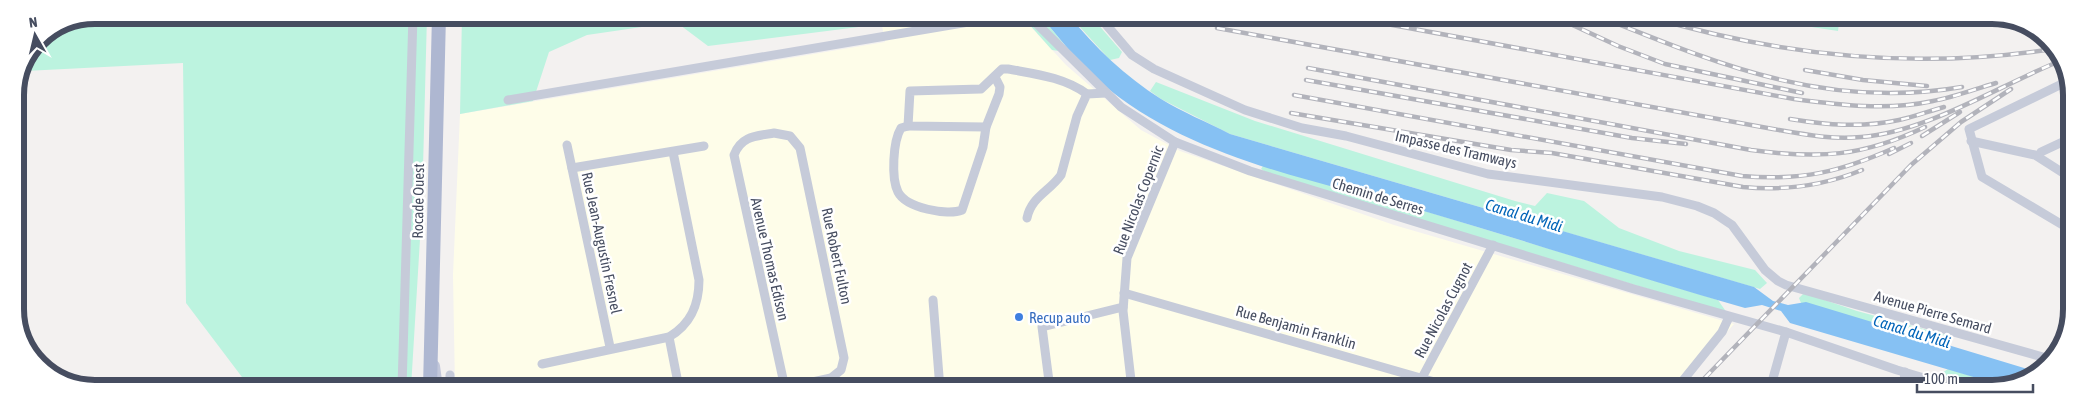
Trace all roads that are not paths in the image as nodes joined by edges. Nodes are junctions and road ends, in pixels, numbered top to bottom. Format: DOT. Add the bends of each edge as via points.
graph roads {
  1 [pos="412,24"];
  2 [pos="439,24"];
  3 [pos="957,24"];
  4 [pos="1037,24"];
  5 [pos="1106,24"];
  6 [pos="995,77"];
  7 [pos="2062,84"];
  8 [pos="1106,93"];
  9 [pos="1087,94"];
  10 [pos="508,100"];
  11 [pos="908,126"];
  12 [pos="986,127"];
  13 [pos="745,138"];
  14 [pos="1971,141"];
  15 [pos="1175,142"];
  16 [pos="2063,142"];
  17 [pos="567,145"];
  18 [pos="704,146"];
  19 [pos="673,152"];
  20 [pos="2041,152"];
  21 [pos="572,168"];
  22 [pos="2063,173"];
  23 [pos="1027,218"];
  24 [pos="2063,225"];
  25 [pos="1493,245"];
  26 [pos="1807,291"];
  27 [pos="1124,292"];
  28 [pos="933,300"];
  29 [pos="1123,307"];
  30 [pos="1729,317"];
  31 [pos="1786,332"];
  32 [pos="669,337"];
  33 [pos="610,348"];
  34 [pos="431,349"];
  35 [pos="2043,358"];
  36 [pos="542,364"];
  37 [pos="1904,372"];
  38 [pos="450,375"];
  39 [pos="1422,378"];
  40 [pos="402,380"];
  41 [pos="425,380"];
  42 [pos="430,380"];
  43 [pos="436,380"];
  44 [pos="450,380"];
  45 [pos="677,380"];
  46 [pos="783,380"];
  47 [pos="822,380"];
  48 [pos="939,380"];
  49 [pos="1049,380"];
  50 [pos="1131,380"];
  51 [pos="1429,380"];
  52 [pos="1683,380"];
  53 [pos="1773,380"];
  54 [pos="1904,380"];
  55 [pos="1931,380"];
  1 -- 40 [label="street"];
  2 -- 34 [label="main road, Rocade Ouest"];
  3 -- 10 [label="street"];
  4 -- 8 [label="street, Chemin de Serres"];
  5 -- 26 [label="street, Impasse des Tramways" via="1132,55 1154,69 1245,110 1302,128 1346,136 1488,174 1662,197 1697,206 1732,225 1765,270 1778,281"];
  6 -- 9 [label="street" via="1002,69 1008,69 1048,77"];
  6 -- 11 [label="street" via="981,89 910,91"];
  6 -- 12 [label="street" via="1000,87"];
  7 -- 14 [label="street" via="1969,129"];
  8 -- 9 [label="street"];
  8 -- 15 [label="street, Chemin de Serres" via="1121,107"];
  9 -- 23 [label="street" via="1077,116 1061,174 1034,201"];
  11 -- 12 [label="street"];
  11 -- 12 [label="street" via="898,133 894,160 898,193 928,210 954,214 966,203 984,147"];
  13 -- 46 [label="street, Avenue Thomas Edison" via="734,155 736,172"];
  13 -- 47 [label="street, Rue Robert Fulton" via="774,133 790,136 800,148 844,358 841,370"];
  14 -- 22 [label="street" via="2035,155"];
  14 -- 24 [label="street" via="1982,177"];
  15 -- 25 [label="street, Chemin de Serres" via="1250,171"];
  15 -- 27 [label="street, Rue Nicolas Copernic" via="1127,258"];
  16 -- 20 [label="street"];
  17 -- 21 [label="street, Rue Jean-Augustin Fresnel"];
  18 -- 19 [label="street"];
  19 -- 21 [label="street"];
  19 -- 32 [label="street" via="700,280 692,317"];
  21 -- 33 [label="street, Rue Jean-Augustin Fresnel"];
  25 -- 30 [label="street, Chemin de Serres"];
  25 -- 39 [label="street, Rue Nicolas Cugnot"];
  26 -- 35 [label="street, Avenue Pierre Semard"];
  27 -- 29 [label="street, Rue Nicolas Copernic"];
  27 -- 39 [label="street, Rue Benjamin Franklin"];
  28 -- 48 [label="street"];
  29 -- 49 [label="street" via="1042,327"];
  29 -- 50 [label="street, Rue Nicolas Copernic"];
  30 -- 31 [label="street, Chemin de Serres"];
  30 -- 52 [label="street" via="1722,332"];
  31 -- 37 [label="street, Chemin de Serres"];
  31 -- 53 [label="street"];
  32 -- 33 [label="street"];
  32 -- 45 [label="street"];
  33 -- 36 [label="street"];
  34 -- 41 [label="main road"];
  34 -- 42 [label="main road, Rocade Ouest"];
  34 -- 43 [label="main road"];
  37 -- 54 [label="street"];
  37 -- 55 [label="street, Chemin de Serres"];
  38 -- 44 [label="street"];
  39 -- 51 [label="street, Rue Benjamin Franklin"];
}
